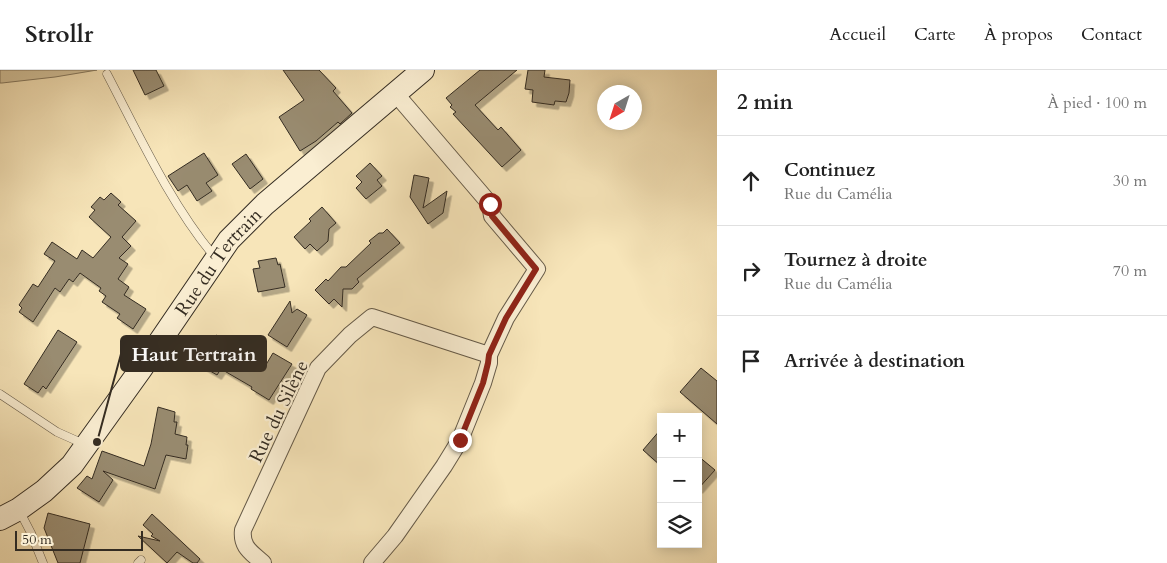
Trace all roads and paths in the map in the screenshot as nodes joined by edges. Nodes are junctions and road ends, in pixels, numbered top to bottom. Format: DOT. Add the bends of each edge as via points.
graph roads {
  1 [pos="423,70"];
  2 [pos="108,74"];
  3 [pos="395,93"];
  4 [pos="216,258"];
  5 [pos="489,355"];
  6 [pos="0,394"];
  7 [pos="86,445"];
  8 [pos="10,514"];
  9 [pos="43,563"];
  10 [pos="263,563"];
  11 [pos="372,563"];
  1 -- 3 [label="street, Rue du Tertrain"];
  2 -- 4 [label="lane" via="150,158"];
  3 -- 4 [label="street, Rue du Tertrain" via="265,204"];
  3 -- 5 [label="street" via="490,204 492,216 536,269 506,318"];
  4 -- 7 [label="street, Rue du Tertrain"];
  5 -- 10 [label="street, Rue du Silène" via="372,317 350,335 318,368 243,530 246,548"];
  5 -- 11 [label="street" via="483,383 460,440 395,536"];
  6 -- 7 [label="lane" via="56,432"];
  7 -- 8 [label="street, Rue du Tertrain" via="44,491"];
  8 -- 9 [label="lane" via="31,533"];
}
